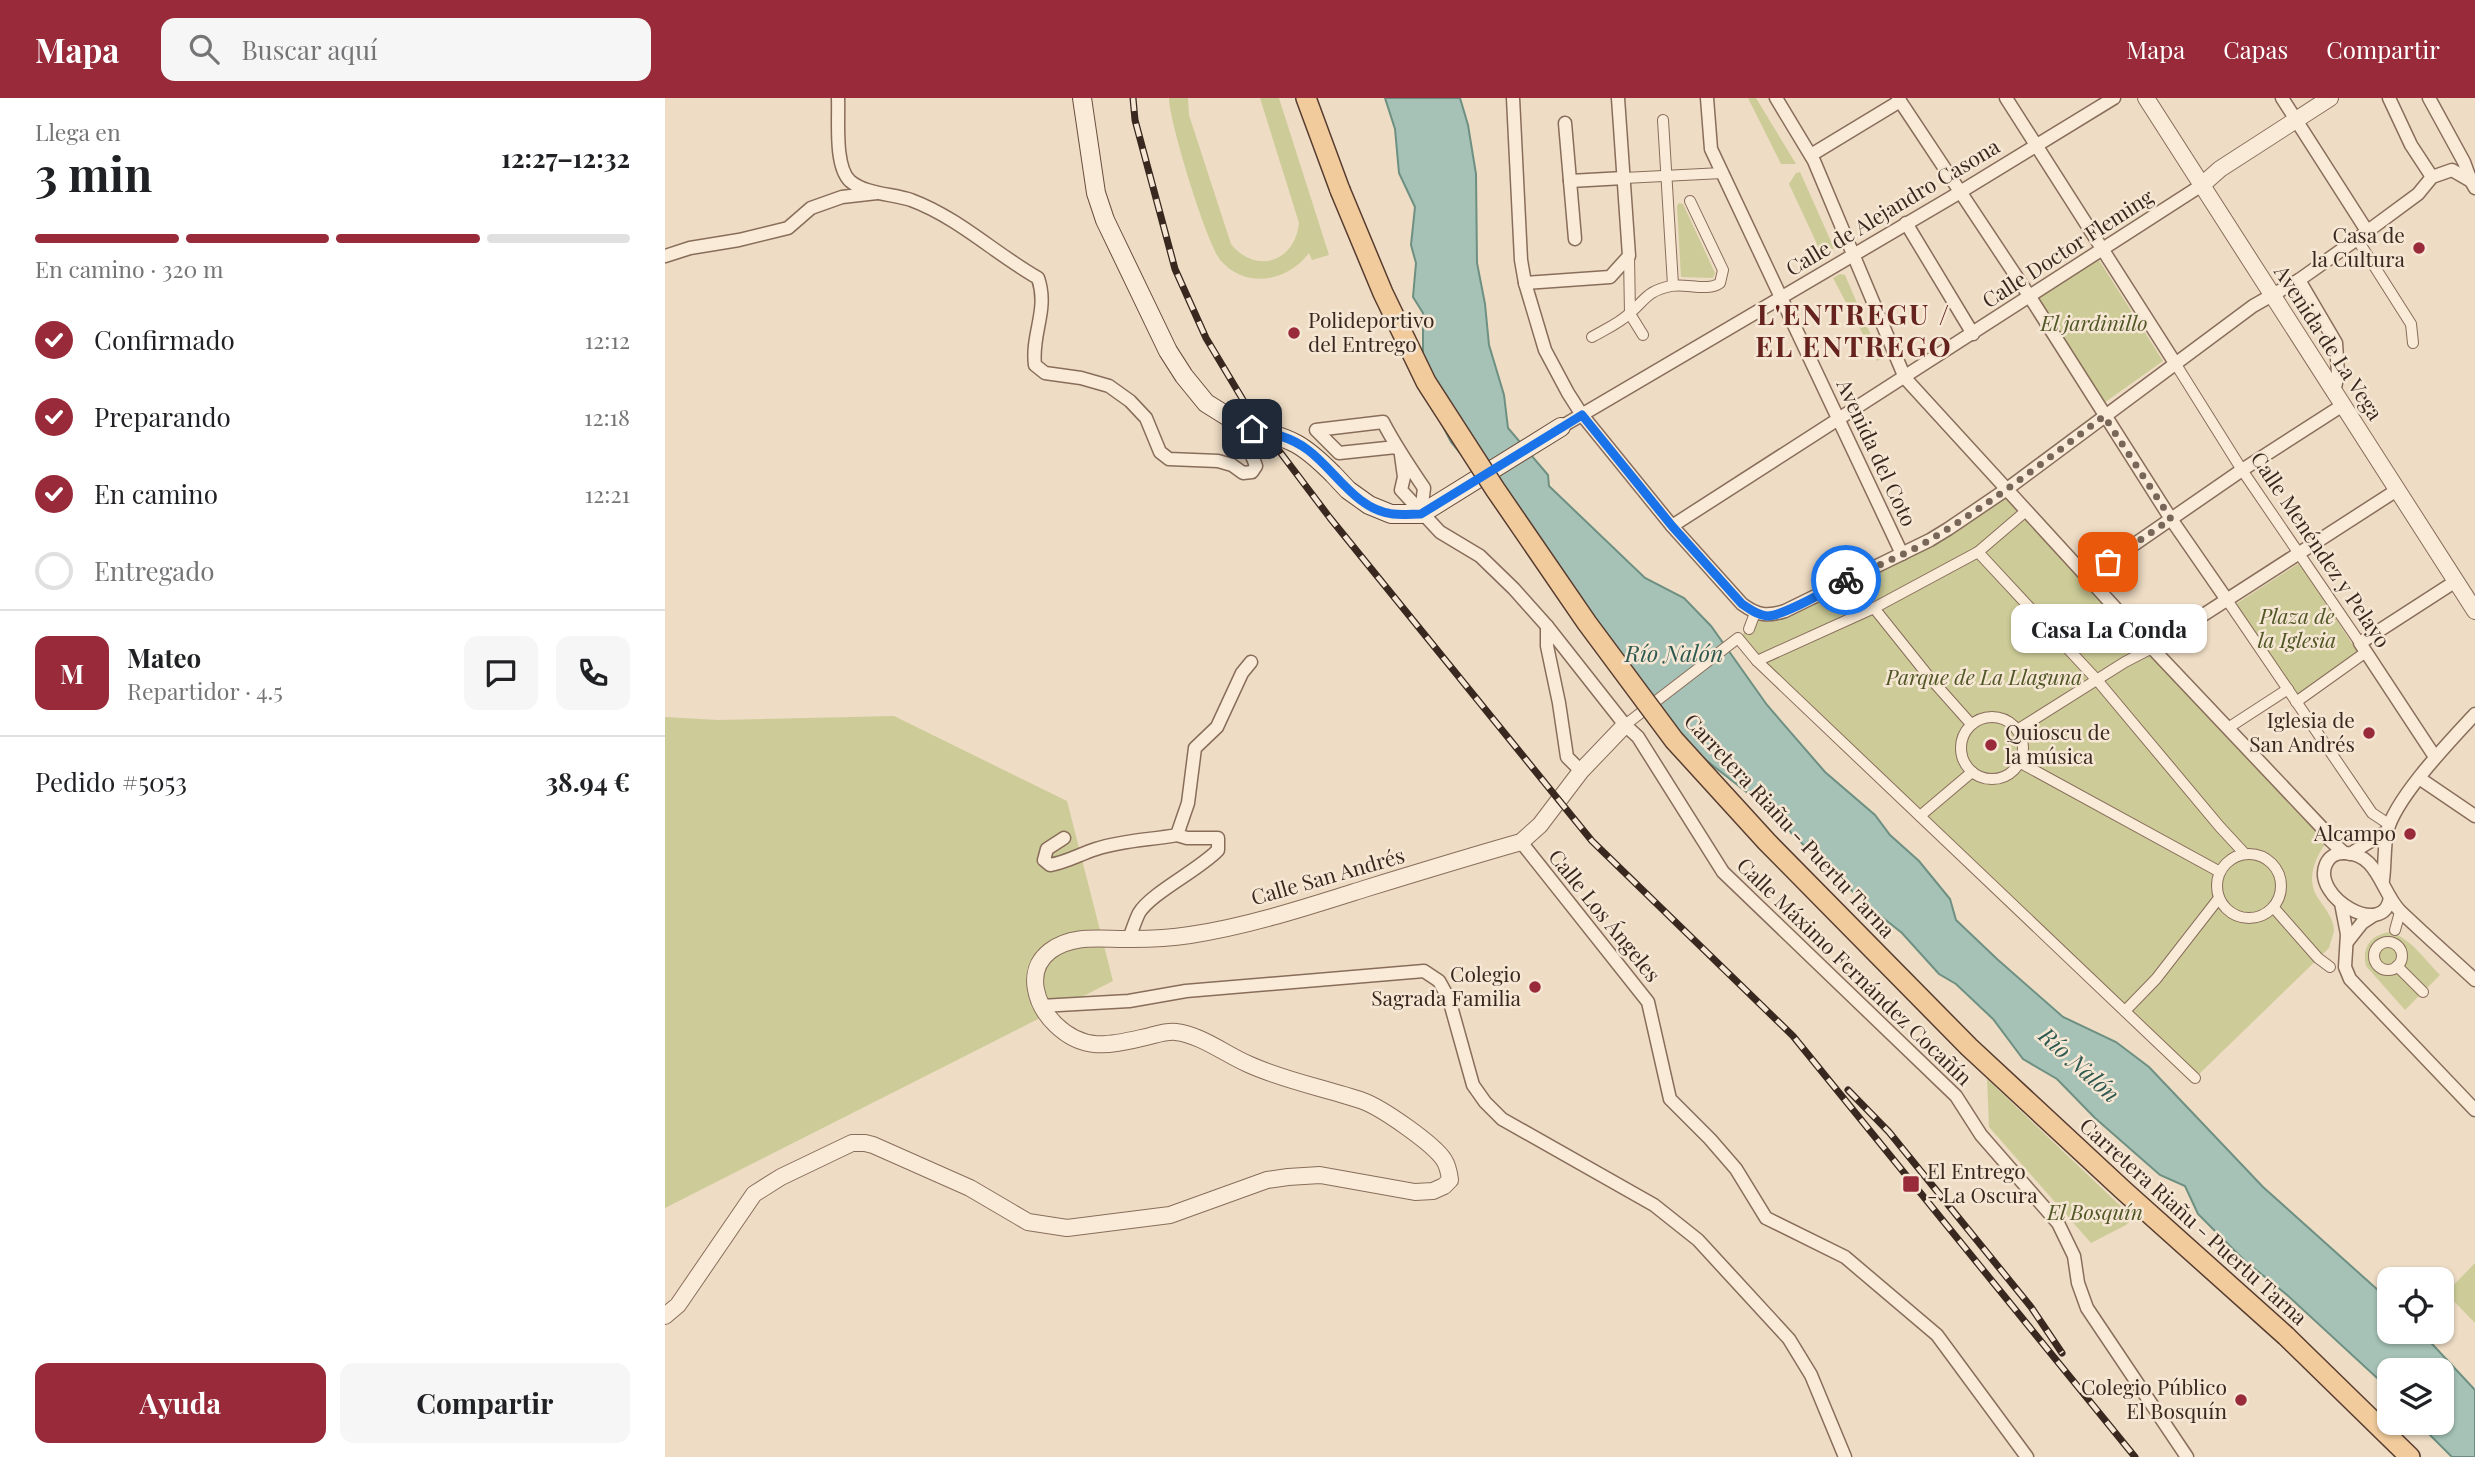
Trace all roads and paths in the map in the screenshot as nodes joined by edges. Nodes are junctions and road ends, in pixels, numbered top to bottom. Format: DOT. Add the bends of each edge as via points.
graph roads {
  1 [pos="838,98"];
  2 [pos="1082,98"];
  3 [pos="1306,98"];
  4 [pos="1513,98"];
  5 [pos="1618,98"];
  6 [pos="1707,98"];
  7 [pos="1776,98"];
  8 [pos="2006,98"];
  9 [pos="2114,98"];
  10 [pos="2146,98"];
  11 [pos="2282,98"];
  12 [pos="2330,98"];
  13 [pos="2389,98"];
  14 [pos="2429,98"];
  15 [pos="1899,99"];
  16 [pos="1663,120"];
  17 [pos="2296,121"];
  18 [pos="1565,123"];
  19 [pos="2034,145"];
  20 [pos="1811,155"];
  21 [pos="1722,173"];
  22 [pos="1667,176"];
  23 [pos="2432,177"];
  24 [pos="1624,178"];
  25 [pos="1570,181"];
  26 [pos="2473,184"];
  27 [pos="2201,185"];
  28 [pos="1960,191"];
  29 [pos="878,193"];
  30 [pos="1690,201"];
  31 [pos="1906,223"];
  32 [pos="2362,235"];
  33 [pos="1575,239"];
  34 [pos="2102,250"];
  35 [pos="1853,253"];
  36 [pos="665,256"];
  37 [pos="1629,256"];
  38 [pos="2299,280"];
  39 [pos="1525,283"];
  40 [pos="1673,285"];
  41 [pos="2272,295"];
  42 [pos="1781,297"];
  43 [pos="2029,297"];
  44 [pos="1630,314"];
  45 [pos="1973,334"];
  46 [pos="1643,335"];
  47 [pos="1592,337"];
  48 [pos="2413,343"];
  49 [pos="2175,363"];
  50 [pos="1905,378"];
  51 [pos="2339,398"];
  52 [pos="1582,415"];
  53 [pos="2104,416"];
  54 [pos="1839,419"];
  55 [pos="1245,426"];
  56 [pos="1561,427"];
  57 [pos="1399,451"];
  58 [pos="2242,470"];
  59 [pos="2007,489"];
  60 [pos="2397,490"];
  61 [pos="2026,511"];
  62 [pos="1421,514"];
  63 [pos="2171,519"];
  64 [pos="1672,526"];
  65 [pos="1978,552"];
  66 [pos="2299,553"];
  67 [pos="1902,554"];
  68 [pos="2087,577"];
  69 [pos="2456,581"];
  70 [pos="2227,600"];
  71 [pos="1874,608"];
  72 [pos="2475,611"];
  73 [pos="1755,613"];
  74 [pos="1547,626"];
  75 [pos="1749,629"];
  76 [pos="2363,647"];
  77 [pos="2152,648"];
  78 [pos="1757,660"];
  79 [pos="1251,662"];
  80 [pos="2097,680"];
  81 [pos="2288,689"];
  82 [pos="2296,702"];
  83 [pos="2475,714"];
  84 [pos="1630,721"];
  85 [pos="1971,724"];
  86 [pos="2228,728"];
  87 [pos="2017,730"];
  88 [pos="2435,757"];
  89 [pos="2019,762"];
  90 [pos="1581,771"];
  91 [pos="1972,772"];
  92 [pos="2419,778"];
  93 [pos="1920,816"];
  94 [pos="2475,816"];
  95 [pos="2389,828"];
  96 [pos="1177,835"];
  97 [pos="1064,838"];
  98 [pos="2329,839"];
  99 [pos="1521,842"];
  100 [pos="2347,853"];
  101 [pos="2245,854"];
  102 [pos="2328,860"];
  103 [pos="2220,872"];
  104 [pos="2383,880"];
  105 [pos="2219,898"];
  106 [pos="2388,902"];
  107 [pos="2341,903"];
  108 [pos="2274,908"];
  109 [pos="2400,912"];
  110 [pos="2374,915"];
  111 [pos="2395,930"];
  112 [pos="1129,939"];
  113 [pos="2347,942"];
  114 [pos="2397,966"];
  115 [pos="2330,967"];
  116 [pos="2475,980"];
  117 [pos="2423,992"];
  118 [pos="1041,1006"];
  119 [pos="2125,1011"];
  120 [pos="2195,1078"];
  121 [pos="2475,1110"];
  122 [pos="665,1316"];
  123 [pos="1845,1457"];
  124 [pos="2027,1457"];
  125 [pos="2187,1457"];
  126 [pos="2410,1457"];
  1 -- 29 [label="street" via="840,164 850,181"];
  2 -- 55 [label="main road" via="1096,194 1168,351 1206,402"];
  3 -- 126 [label="main road, Carretera Riañu - Puertu Tarna, bridge" via="1383,293 1426,382 1587,622 1674,740 1767,842 1969,1046"];
  4 -- 39 [label="street"];
  5 -- 24 [label="street"];
  6 -- 21 [label="street, Avenida del Coto" via="1711,149"];
  7 -- 20 [label="street"];
  8 -- 19 [label="street"];
  9 -- 19 [label="street, Calle de Alejandro Casona"];
  10 -- 27 [label="street, Avenida de La Vega"];
  11 -- 17 [label="street"];
  12 -- 17 [label="street"];
  13 -- 23 [label="street"];
  14 -- 26 [label="street"];
  15 -- 20 [label="street"];
  15 -- 28 [label="street"];
  16 -- 22 [label="street"];
  17 -- 27 [label="street"];
  17 -- 32 [label="street"];
  18 -- 25 [label="street"];
  19 -- 28 [label="street, Calle de Alejandro Casona"];
  19 -- 34 [label="street"];
  20 -- 35 [label="street"];
  21 -- 22 [label="street"];
  21 -- 42 [label="street, Avenida del Coto"];
  22 -- 24 [label="street"];
  22 -- 40 [label="street"];
  23 -- 26 [label="street" via="2452,170"];
  23 -- 32 [label="street" via="2418,194"];
  24 -- 25 [label="street"];
  24 -- 37 [label="street"];
  25 -- 33 [label="street"];
  27 -- 34 [label="street, Calle Doctor Fleming"];
  27 -- 41 [label="street, Avenida de La Vega"];
  28 -- 31 [label="street, Calle de Alejandro Casona"];
  28 -- 43 [label="street"];
  29 -- 36 [label="street" via="821,204 787,228"];
  29 -- 55 [label="street" via="908,199 943,214 1038,278 1043,293 1033,351 1035,365 1045,373 1109,386 1146,418 1160,452 1169,459 1218,461 1243,473 1252,472 1256,466 1241,437"];
  30 -- 40 [label="street" via="1723,275 1713,287"];
  31 -- 35 [label="street, Calle de Alejandro Casona"];
  31 -- 45 [label="street"];
  32 -- 38 [label="street"];
  32 -- 48 [label="street" via="2411,324"];
  34 -- 43 [label="street, Calle Doctor Fleming"];
  34 -- 49 [label="street"];
  35 -- 42 [label="street, Calle de Alejandro Casona"];
  35 -- 50 [label="street"];
  37 -- 39 [label="street" via="1610,277"];
  37 -- 44 [label="street"];
  38 -- 41 [label="street"];
  38 -- 51 [label="street" via="2336,343"];
  39 -- 52 [label="street" via="1545,350"];
  40 -- 44 [label="street" via="1648,295"];
  41 -- 49 [label="street"];
  41 -- 51 [label="street, Avenida de La Vega"];
  42 -- 52 [label="street, Calle de Alejandro Casona"];
  42 -- 54 [label="street, Avenida del Coto"];
  43 -- 45 [label="street, Calle Doctor Fleming"];
  43 -- 53 [label="street"];
  44 -- 46 [label="street"];
  44 -- 47 [label="street"];
  45 -- 50 [label="street, Calle Doctor Fleming"];
  49 -- 53 [label="street"];
  49 -- 58 [label="street, Calle Menéndez y Pelayo"];
  50 -- 54 [label="street, Calle Doctor Fleming"];
  50 -- 59 [label="street"];
  51 -- 58 [label="street"];
  51 -- 60 [label="street, Avenida de La Vega"];
  52 -- 56 [label="street, Calle de Alejandro Casona"];
  52 -- 64 [label="street"];
  53 -- 59 [label="street"];
  53 -- 63 [label="street"];
  54 -- 64 [label="street, Calle Doctor Fleming"];
  54 -- 67 [label="street, Avenida del Coto"];
  55 -- 62 [label="main road, bridge" via="1283,436 1307,449 1369,505 1391,514"];
  56 -- 62 [label="main road"];
  57 -- 57 [label="street" via="1339,453 1316,429 1383,422"];
  57 -- 62 [label="street" via="1424,488"];
  57 -- 62 [label="street, Calle Máximo Fernández Cocañín" via="1404,477 1401,490"];
  58 -- 63 [label="street"];
  58 -- 66 [label="street, Calle Menéndez y Pelayo"];
  59 -- 61 [label="street"];
  59 -- 67 [label="street"];
  60 -- 66 [label="street"];
  60 -- 69 [label="street, Avenida de La Vega"];
  61 -- 65 [label="street"];
  61 -- 68 [label="street"];
  62 -- 74 [label="street, Calle Máximo Fernández Cocañín" via="1440,532 1480,556"];
  63 -- 68 [label="street"];
  63 -- 70 [label="street"];
  64 -- 73 [label="street"];
  65 -- 71 [label="street"];
  65 -- 80 [label="street"];
  66 -- 70 [label="street"];
  66 -- 76 [label="street, Calle Menéndez y Pelayo"];
  67 -- 73 [label="street" via="1784,611 1769,616"];
  68 -- 77 [label="street"];
  69 -- 72 [label="street, Avenida de La Vega"];
  69 -- 76 [label="street"];
  70 -- 77 [label="street"];
  70 -- 81 [label="street"];
  71 -- 78 [label="street"];
  71 -- 85 [label="street"];
  73 -- 75 [label="street"];
  74 -- 84 [label="street, Calle Máximo Fernández Cocañín"];
  74 -- 90 [label="street" via="1567,757"];
  76 -- 82 [label="street"];
  76 -- 88 [label="street, Calle Menéndez y Pelayo"];
  77 -- 80 [label="street"];
  77 -- 86 [label="street"];
  78 -- 84 [label="street" via="1738,638"];
  78 -- 93 [label="street"];
  79 -- 96 [label="street" via="1217,727 1195,748 1188,803"];
  80 -- 87 [label="street"];
  80 -- 101 [label="street"];
  81 -- 82 [label="street"];
  81 -- 86 [label="street"];
  82 -- 95 [label="street" via="2372,813"];
  83 -- 88 [label="street"];
  84 -- 90 [label="street, Calle San Andrés"];
  84 -- 125 [label="street, Calle Máximo Fernández Cocañín" via="1723,872 1956,1096 1981,1135 2058,1223 2074,1256 2087,1308"];
  85 -- 87 [label="street" via="1990,716"];
  85 -- 91 [label="street" via="1964,733 1961,754"];
  86 -- 98 [label="street"];
  87 -- 89 [label="street" via="2023,746"];
  88 -- 92 [label="street"];
  89 -- 91 [label="street" via="1998,778"];
  89 -- 103 [label="street"];
  90 -- 99 [label="street, Calle San Andrés" via="1540,825"];
  91 -- 93 [label="street"];
  92 -- 94 [label="street"];
  92 -- 95 [label="street"];
  93 -- 119 [label="street"];
  95 -- 100 [label="street"];
  95 -- 104 [label="street"];
  96 -- 97 [label="street" via="1095,849 1050,865 1044,859 1047,849"];
  96 -- 112 [label="street" via="1218,838 1218,850 1140,911"];
  98 -- 100 [label="street"];
  98 -- 102 [label="street"];
  99 -- 112 [label="street, Calle San Andrés" via="1261,920 1189,935"];
  99 -- 124 [label="street, Calle Los Ángeles" via="1648,1002 1669,1099 1736,1169 1766,1218 1845,1257 1937,1335"];
  100 -- 102 [label="street"];
  100 -- 104 [label="street" via="2364,860"];
  101 -- 103 [label="street" via="2226,863"];
  101 -- 108 [label="street" via="2267,859 2275,866 2282,887"];
  102 -- 107 [label="street" via="2327,884"];
  103 -- 105 [label="street"];
  104 -- 106 [label="street"];
  105 -- 108 [label="street" via="2240,918 2259,918"];
  105 -- 119 [label="street"];
  106 -- 109 [label="street"];
  106 -- 110 [label="street"];
  107 -- 110 [label="street"];
  107 -- 113 [label="street"];
  108 -- 115 [label="street"];
  109 -- 111 [label="street"];
  109 -- 116 [label="street"];
  110 -- 113 [label="street"];
  112 -- 118 [label="street, Calle San Andrés" via="1081,938 1048,952 1036,976"];
  113 -- 121 [label="street" via="2345,967 2350,979"];
  114 -- 117 [label="street"];
  118 -- 122 [label="street" via="1068,1035 1091,1045 1181,1033 1248,1065 1365,1102 1436,1149 1450,1180 1433,1191 1415,1192 1320,1175 1287,1177 1170,1215 1067,1228 1028,1222 970,1188 873,1145 852,1143 754,1194 678,1305"];
  118 -- 123 [label="street" via="1424,971 1439,981 1449,999 1473,1085 1485,1102 1502,1119 1654,1205 1698,1240 1789,1339 1811,1375"];
  119 -- 120 [label="street"];
}
